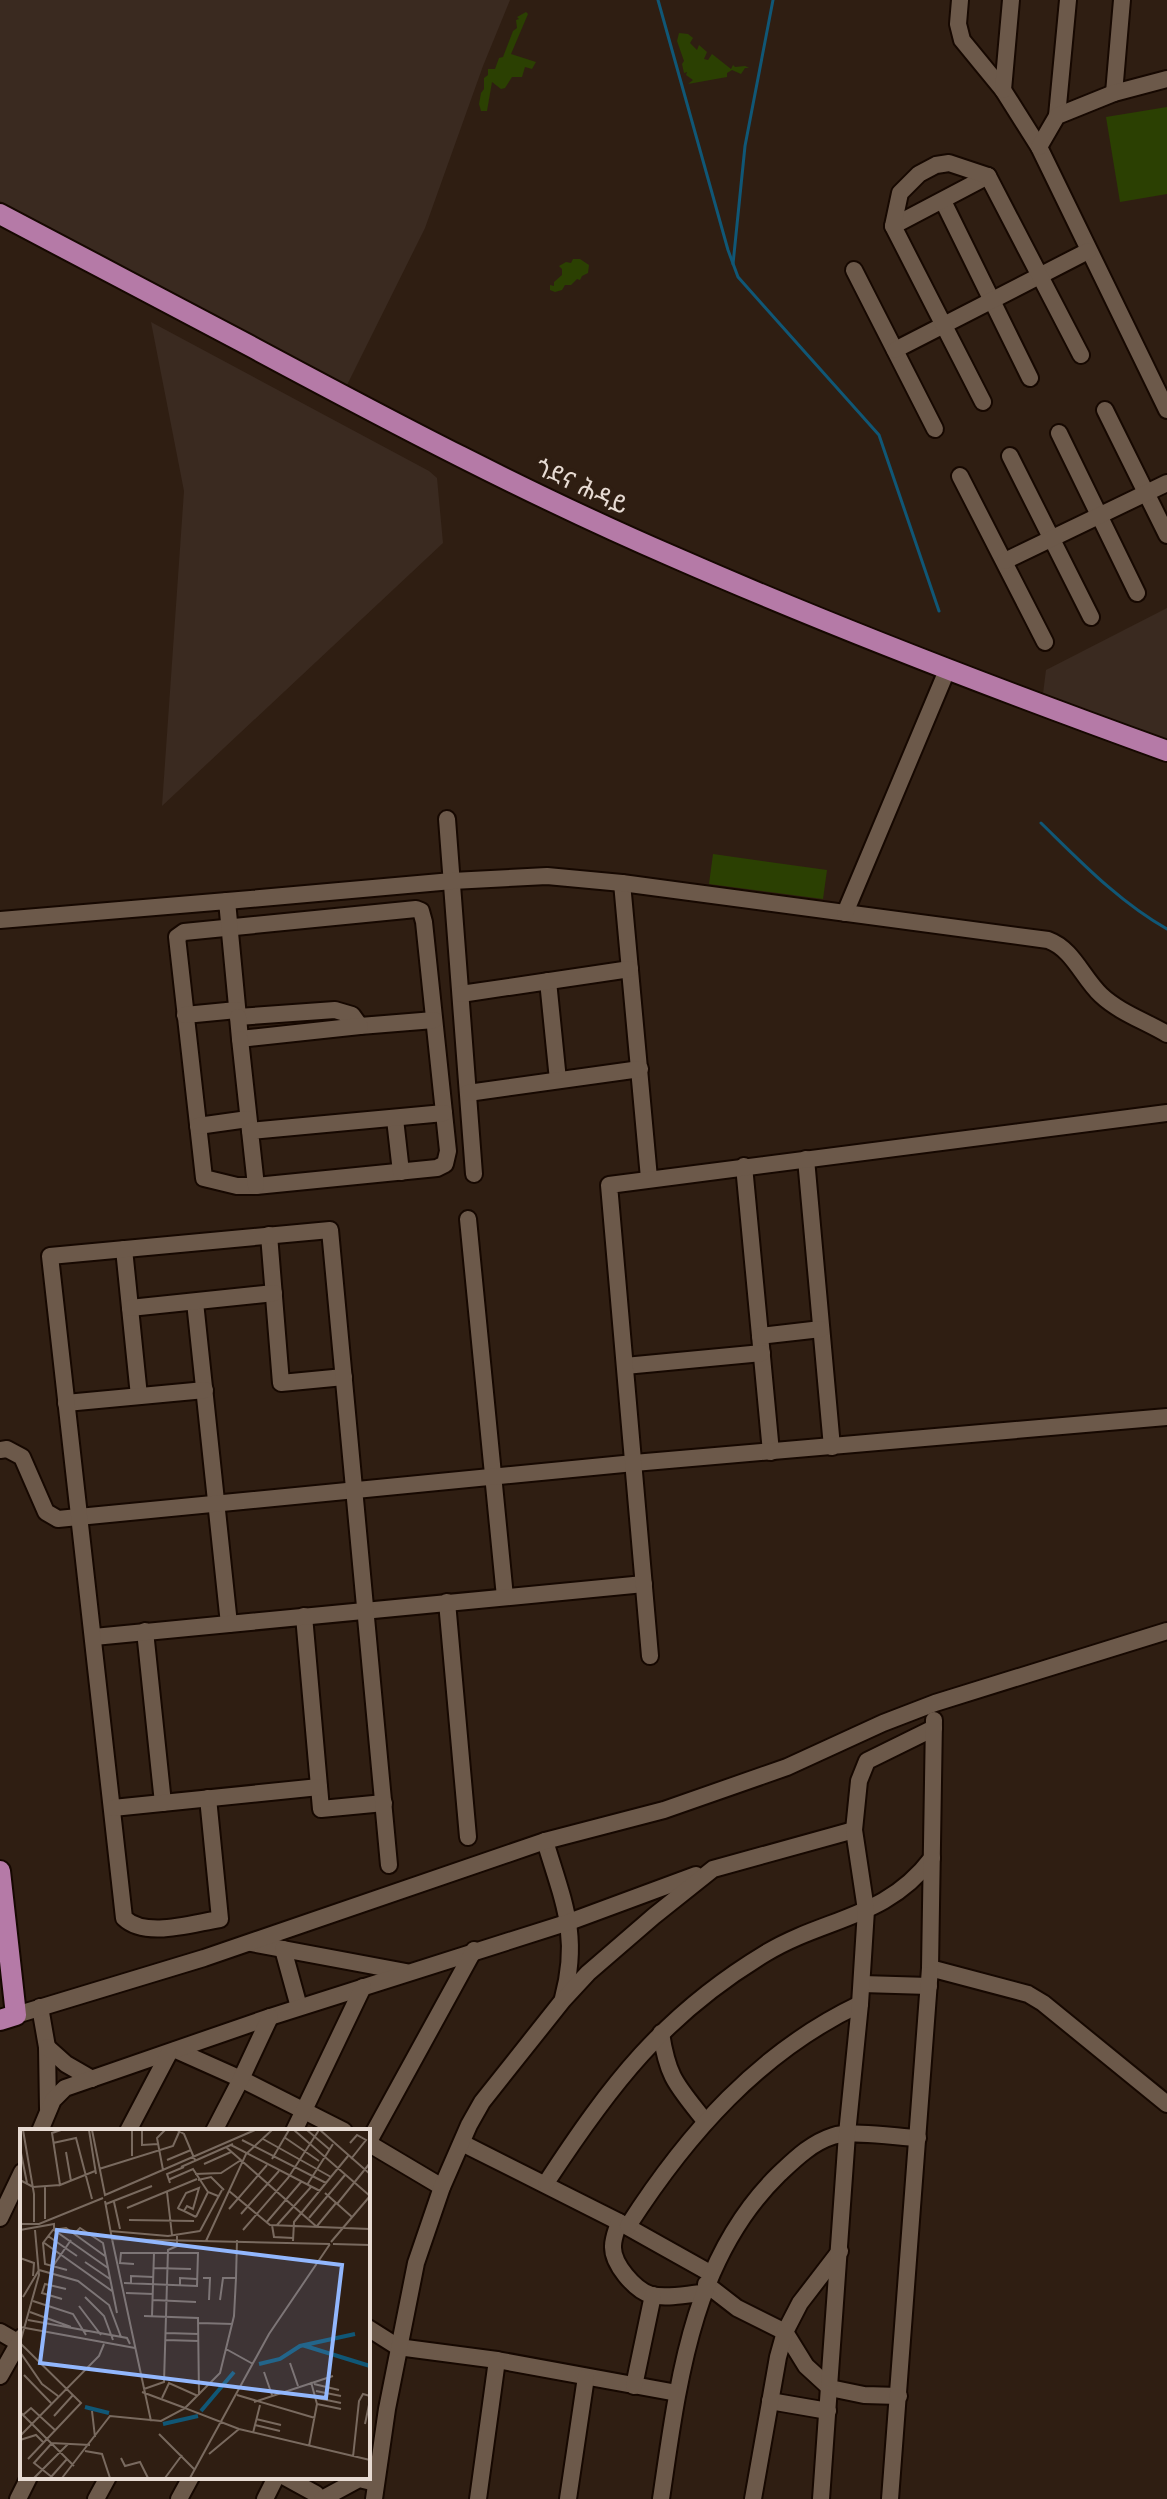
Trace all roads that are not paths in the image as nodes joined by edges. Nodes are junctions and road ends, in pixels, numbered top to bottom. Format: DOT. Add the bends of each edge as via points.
graph roads {
  1 [pos="960,0"];
  2 [pos="1011,0"];
  3 [pos="1068,0"];
  4 [pos="1122,0"];
  5 [pos="1167,79"];
  6 [pos="1003,90"];
  7 [pos="1114,93"];
  8 [pos="1057,116"];
  9 [pos="1039,147"];
  10 [pos="988,176"];
  11 [pos="943,201"];
  12 [pos="0,214"];
  13 [pos="893,226"];
  14 [pos="1088,251"];
  15 [pos="854,270"];
  16 [pos="1040,275"];
  17 [pos="991,300"];
  18 [pos="943,325"];
  19 [pos="895,350"];
  20 [pos="1081,355"];
  21 [pos="1030,378"];
  22 [pos="983,402"];
  23 [pos="1105,410"];
  24 [pos="1167,410"];
  25 [pos="935,429"];
  26 [pos="1059,433"];
  27 [pos="1010,456"];
  28 [pos="960,476"];
  29 [pos="1167,483"];
  30 [pos="1147,493"];
  31 [pos="1099,516"];
  32 [pos="1167,535"];
  33 [pos="1052,537"];
  34 [pos="1005,561"];
  35 [pos="1137,593"];
  36 [pos="1091,617"];
  37 [pos="1045,642"];
  38 [pos="948,668"];
  39 [pos="1167,751"];
  40 [pos="447,819"];
  41 [pos="452,881"];
  42 [pos="622,883"];
  43 [pos="227,901"];
  44 [pos="845,913"];
  45 [pos="0,920"];
  46 [pos="230,927"];
  47 [pos="630,969"];
  48 [pos="548,981"];
  49 [pos="461,994"];
  50 [pos="238,1013"];
  51 [pos="185,1015"];
  52 [pos="434,1020"];
  53 [pos="360,1026"];
  54 [pos="1167,1034"];
  55 [pos="240,1039"];
  56 [pos="640,1069"];
  57 [pos="558,1080"];
  58 [pos="468,1093"];
  59 [pos="444,1113"];
  60 [pos="1167,1113"];
  61 [pos="395,1119"];
  62 [pos="249,1125"];
  63 [pos="198,1126"];
  64 [pos="806,1159"];
  65 [pos="744,1166"];
  66 [pos="401,1172"];
  67 [pos="474,1174"];
  68 [pos="649,1178"];
  69 [pos="256,1186"];
  70 [pos="468,1219"];
  71 [pos="269,1235"];
  72 [pos="124,1249"];
  73 [pos="274,1293"];
  74 [pos="195,1302"];
  75 [pos="130,1308"];
  76 [pos="821,1329"];
  77 [pos="761,1344"];
  78 [pos="625,1366"];
  79 [pos="344,1377"];
  80 [pos="205,1390"];
  81 [pos="139,1396"];
  82 [pos="66,1403"];
  83 [pos="1167,1417"];
  84 [pos="832,1447"];
  85 [pos="0,1450"];
  86 [pos="771,1452"];
  87 [pos="634,1463"];
  88 [pos="493,1478"];
  89 [pos="354,1492"];
  90 [pos="217,1505"];
  91 [pos="79,1517"];
  92 [pos="644,1584"];
  93 [pos="505,1597"];
  94 [pos="447,1602"];
  95 [pos="366,1610"];
  96 [pos="304,1616"];
  97 [pos="229,1624"];
  98 [pos="145,1631"];
  99 [pos="1167,1631"];
  100 [pos="94,1637"];
  101 [pos="650,1656"];
  102 [pos="935,1703"];
  103 [pos="934,1728"];
  104 [pos="319,1787"];
  105 [pos="208,1798"];
  106 [pos="163,1803"];
  107 [pos="384,1803"];
  108 [pos="113,1808"];
  109 [pos="854,1830"];
  110 [pos="468,1837"];
  111 [pos="545,1841"];
  112 [pos="932,1858"];
  113 [pos="389,1865"];
  114 [pos="713,1869"];
  115 [pos="0,1871"];
  116 [pos="866,1910"];
  117 [pos="569,1922"];
  118 [pos="250,1943"];
  119 [pos="283,1949"];
  120 [pos="474,1950"];
  121 [pos="930,1968"];
  122 [pos="407,1972"];
  123 [pos="862,1984"];
  124 [pos="929,1986"];
  125 [pos="363,1987"];
  126 [pos="563,2000"];
  127 [pos="860,2004"];
  128 [pos="40,2007"];
  129 [pos="299,2007"];
  130 [pos="270,2017"];
  131 [pos="8,2018"];
  132 [pos="661,2033"];
  133 [pos="47,2047"];
  134 [pos="172,2052"];
  135 [pos="92,2079"];
  136 [pos="241,2079"];
  137 [pos="1167,2104"];
  138 [pos="305,2111"];
  139 [pos="48,2112"];
  140 [pos="705,2121"];
  141 [pos="41,2129"];
  142 [pos="129,2129"];
  143 [pos="215,2129"];
  144 [pos="295,2129"];
  145 [pos="340,2129"];
  146 [pos="847,2134"];
  147 [pos="918,2138"];
  148 [pos="370,2139"];
  149 [pos="462,2143"];
  150 [pos="370,2144"];
  151 [pos="20,2176"];
  152 [pos="546,2183"];
  153 [pos="442,2187"];
  154 [pos="0,2218"];
  155 [pos="624,2224"];
  156 [pos="840,2251"];
  157 [pos="707,2283"];
  158 [pos="653,2295"];
  159 [pos="403,2325"];
  160 [pos="370,2328"];
  161 [pos="370,2329"];
  162 [pos="0,2332"];
  163 [pos="785,2332"];
  164 [pos="20,2340"];
  165 [pos="398,2347"];
  166 [pos="497,2360"];
  167 [pos="0,2376"];
  168 [pos="586,2377"];
  169 [pos="634,2386"];
  170 [pos="830,2388"];
  171 [pos="653,2390"];
  172 [pos="677,2393"];
  173 [pos="899,2396"];
  174 [pos="770,2401"];
  175 [pos="828,2411"];
  176 [pos="673,2420"];
  177 [pos="28,2479"];
  178 [pos="107,2479"];
  179 [pos="190,2479"];
  180 [pos="275,2479"];
  181 [pos="289,2479"];
  182 [pos="375,2491"];
  183 [pos="318,2492"];
  184 [pos="18,2499"];
  185 [pos="96,2499"];
  186 [pos="179,2499"];
  187 [pos="265,2499"];
  188 [pos="478,2499"];
  189 [pos="568,2499"];
  190 [pos="661,2499"];
  191 [pos="753,2499"];
  192 [pos="821,2499"];
  193 [pos="890,2499"];
  1 -- 6 [label="street" via="962,40"];
  2 -- 6 [label="street"];
  3 -- 8 [label="street"];
  4 -- 7 [label="street"];
  5 -- 7 [label="street"];
  6 -- 9 [label="street"];
  7 -- 8 [label="street"];
  8 -- 9 [label="street"];
  9 -- 14 [label="street"];
  10 -- 11 [label="street"];
  10 -- 13 [label="street" via="949,163 927,169 900,193"];
  10 -- 16 [label="street"];
  11 -- 13 [label="street"];
  11 -- 17 [label="street"];
  12 -- 38 [label="main road, ጎደና ሕዳይ" via="371,411 572,510 818,618"];
  13 -- 18 [label="street"];
  14 -- 16 [label="street"];
  14 -- 24 [label="street"];
  15 -- 19 [label="street"];
  16 -- 17 [label="street"];
  16 -- 20 [label="street"];
  17 -- 18 [label="street"];
  17 -- 21 [label="street"];
  18 -- 19 [label="street"];
  18 -- 22 [label="street"];
  19 -- 25 [label="street"];
  23 -- 30 [label="street"];
  26 -- 31 [label="street"];
  27 -- 33 [label="street"];
  28 -- 34 [label="street"];
  29 -- 30 [label="street"];
  30 -- 31 [label="street"];
  30 -- 32 [label="street"];
  31 -- 33 [label="street"];
  31 -- 35 [label="street"];
  33 -- 34 [label="street"];
  33 -- 36 [label="street"];
  34 -- 37 [label="street"];
  38 -- 39 [label="main road, ጎደና ሕዳይ"];
  38 -- 44 [label="street"];
  40 -- 41 [label="street"];
  41 -- 42 [label="street" via="555,876"];
  41 -- 43 [label="street"];
  41 -- 49 [label="street"];
  42 -- 44 [label="street"];
  42 -- 47 [label="street"];
  43 -- 45 [label="street"];
  43 -- 46 [label="street"];
  44 -- 54 [label="street" via="1057,943 1099,994"];
  46 -- 50 [label="street"];
  46 -- 51 [label="street" via="177,937"];
  46 -- 52 [label="street" via="419,910"];
  47 -- 48 [label="street"];
  47 -- 56 [label="street"];
  48 -- 49 [label="street"];
  48 -- 57 [label="street"];
  49 -- 58 [label="street"];
  50 -- 51 [label="street"];
  50 -- 53 [label="street" via="335,1010 352,1015"];
  50 -- 55 [label="street"];
  51 -- 63 [label="street"];
  52 -- 53 [label="street"];
  52 -- 59 [label="street"];
  53 -- 55 [label="street"];
  55 -- 62 [label="street"];
  56 -- 57 [label="street"];
  56 -- 68 [label="street"];
  57 -- 58 [label="street"];
  58 -- 67 [label="street"];
  59 -- 61 [label="street"];
  59 -- 66 [label="street" via="445,1164"];
  60 -- 64 [label="street"];
  61 -- 62 [label="street"];
  61 -- 66 [label="street"];
  62 -- 63 [label="street"];
  62 -- 69 [label="street"];
  63 -- 69 [label="street" via="204,1178"];
  64 -- 65 [label="street"];
  64 -- 76 [label="street"];
  65 -- 68 [label="street"];
  65 -- 77 [label="street"];
  66 -- 69 [label="street"];
  68 -- 78 [label="street" via="609,1185"];
  70 -- 88 [label="street"];
  71 -- 72 [label="street"];
  71 -- 73 [label="street"];
  71 -- 79 [label="street" via="330,1230"];
  72 -- 75 [label="street"];
  72 -- 82 [label="street" via="50,1256"];
  73 -- 74 [label="street"];
  73 -- 79 [label="street" via="281,1383"];
  74 -- 75 [label="street"];
  74 -- 80 [label="street"];
  75 -- 81 [label="street"];
  76 -- 77 [label="street"];
  76 -- 84 [label="street"];
  77 -- 78 [label="street"];
  77 -- 86 [label="street"];
  78 -- 87 [label="street"];
  79 -- 89 [label="street"];
  80 -- 81 [label="street"];
  80 -- 90 [label="street"];
  81 -- 82 [label="street"];
  82 -- 91 [label="street"];
  83 -- 84 [label="street"];
  84 -- 86 [label="street"];
  85 -- 91 [label="street" via="22,1457 46,1512 58,1519"];
  86 -- 87 [label="street"];
  87 -- 88 [label="street"];
  87 -- 92 [label="street"];
  88 -- 89 [label="street"];
  88 -- 93 [label="street"];
  89 -- 90 [label="street"];
  89 -- 95 [label="street"];
  90 -- 91 [label="street"];
  90 -- 97 [label="street"];
  91 -- 100 [label="street"];
  92 -- 93 [label="street"];
  92 -- 101 [label="street"];
  93 -- 94 [label="street"];
  94 -- 95 [label="street"];
  94 -- 110 [label="street"];
  95 -- 96 [label="street"];
  95 -- 107 [label="street"];
  96 -- 97 [label="street"];
  96 -- 104 [label="street"];
  97 -- 98 [label="street"];
  98 -- 100 [label="street"];
  98 -- 106 [label="street"];
  99 -- 102 [label="street"];
  100 -- 108 [label="street"];
  102 -- 103 [label="street"];
  102 -- 111 [label="street" via="787,1767 664,1810"];
  103 -- 109 [label="street" via="863,1766"];
  103 -- 112 [label="street"];
  104 -- 105 [label="street"];
  104 -- 107 [label="street" via="321,1809"];
  105 -- 106 [label="street"];
  105 -- 108 [label="street" via="220,1919 156,1929 124,1918"];
  106 -- 108 [label="street"];
  107 -- 113 [label="street"];
  109 -- 114 [label="street"];
  109 -- 116 [label="street"];
  111 -- 117 [label="street"];
  111 -- 118 [label="street"];
  112 -- 116 [label="street" via="901,1891"];
  112 -- 121 [label="street"];
  114 -- 117 [label="street"];
  114 -- 126 [label="street"];
  115 -- 131 [label="main road"];
  116 -- 123 [label="street"];
  116 -- 132 [label="street" via="766,1953 718,1984"];
  117 -- 120 [label="street"];
  117 -- 126 [label="street" via="572,1950"];
  118 -- 119 [label="street"];
  118 -- 128 [label="street"];
  119 -- 122 [label="street"];
  119 -- 129 [label="street"];
  120 -- 122 [label="street"];
  120 -- 148 [label="street"];
  121 -- 124 [label="street"];
  121 -- 137 [label="street" via="1028,1994"];
  122 -- 125 [label="street"];
  123 -- 124 [label="street"];
  123 -- 127 [label="street"];
  124 -- 147 [label="street"];
  125 -- 129 [label="street"];
  125 -- 138 [label="street"];
  126 -- 149 [label="street" via="482,2102"];
  127 -- 140 [label="street" via="786,2048"];
  127 -- 146 [label="street"];
  128 -- 131 [label="street"];
  128 -- 133 [label="street"];
  129 -- 130 [label="street"];
  130 -- 134 [label="street"];
  130 -- 136 [label="street"];
  132 -- 140 [label="street" via="673,2080"];
  132 -- 152 [label="street" via="597,2106"];
  133 -- 135 [label="street"];
  133 -- 139 [label="street"];
  134 -- 135 [label="street"];
  134 -- 136 [label="street"];
  134 -- 142 [label="street"];
  135 -- 139 [label="street" via="65,2088"];
  136 -- 138 [label="street"];
  136 -- 143 [label="street"];
  138 -- 144 [label="street"];
  138 -- 145 [label="street"];
  139 -- 141 [label="street"];
  140 -- 155 [label="street"];
  146 -- 147 [label="street"];
  146 -- 156 [label="street"];
  146 -- 157 [label="street" via="809,2147 766,2187"];
  147 -- 173 [label="street"];
  149 -- 152 [label="street"];
  149 -- 153 [label="street"];
  150 -- 153 [label="street"];
  151 -- 154 [label="street"];
  152 -- 155 [label="street"];
  153 -- 159 [label="street" via="416,2263"];
  155 -- 157 [label="street"];
  155 -- 158 [label="street" via="613,2245 614,2258 636,2285"];
  156 -- 163 [label="street"];
  156 -- 170 [label="street"];
  157 -- 158 [label="street"];
  157 -- 163 [label="street" via="744,2312"];
  157 -- 172 [label="street"];
  158 -- 169 [label="street"];
  159 -- 160 [label="street"];
  159 -- 165 [label="street"];
  161 -- 165 [label="street"];
  162 -- 164 [label="street"];
  163 -- 170 [label="street" via="806,2366"];
  163 -- 174 [label="street"];
  164 -- 167 [label="street"];
  165 -- 166 [label="street"];
  165 -- 182 [label="street"];
  166 -- 168 [label="street"];
  166 -- 188 [label="street"];
  168 -- 169 [label="street"];
  168 -- 189 [label="street"];
  169 -- 171 [label="street"];
  170 -- 173 [label="street"];
  170 -- 175 [label="street"];
  171 -- 172 [label="street"];
  171 -- 176 [label="street"];
  172 -- 176 [label="street"];
  173 -- 193 [label="street"];
  174 -- 175 [label="street"];
  174 -- 191 [label="street"];
  175 -- 192 [label="street"];
  176 -- 190 [label="street"];
  177 -- 184 [label="street"];
  178 -- 185 [label="street"];
  179 -- 186 [label="street"];
  180 -- 187 [label="street"];
  181 -- 183 [label="street"];
  182 -- 183 [label="street" via="359,2479"];
}
